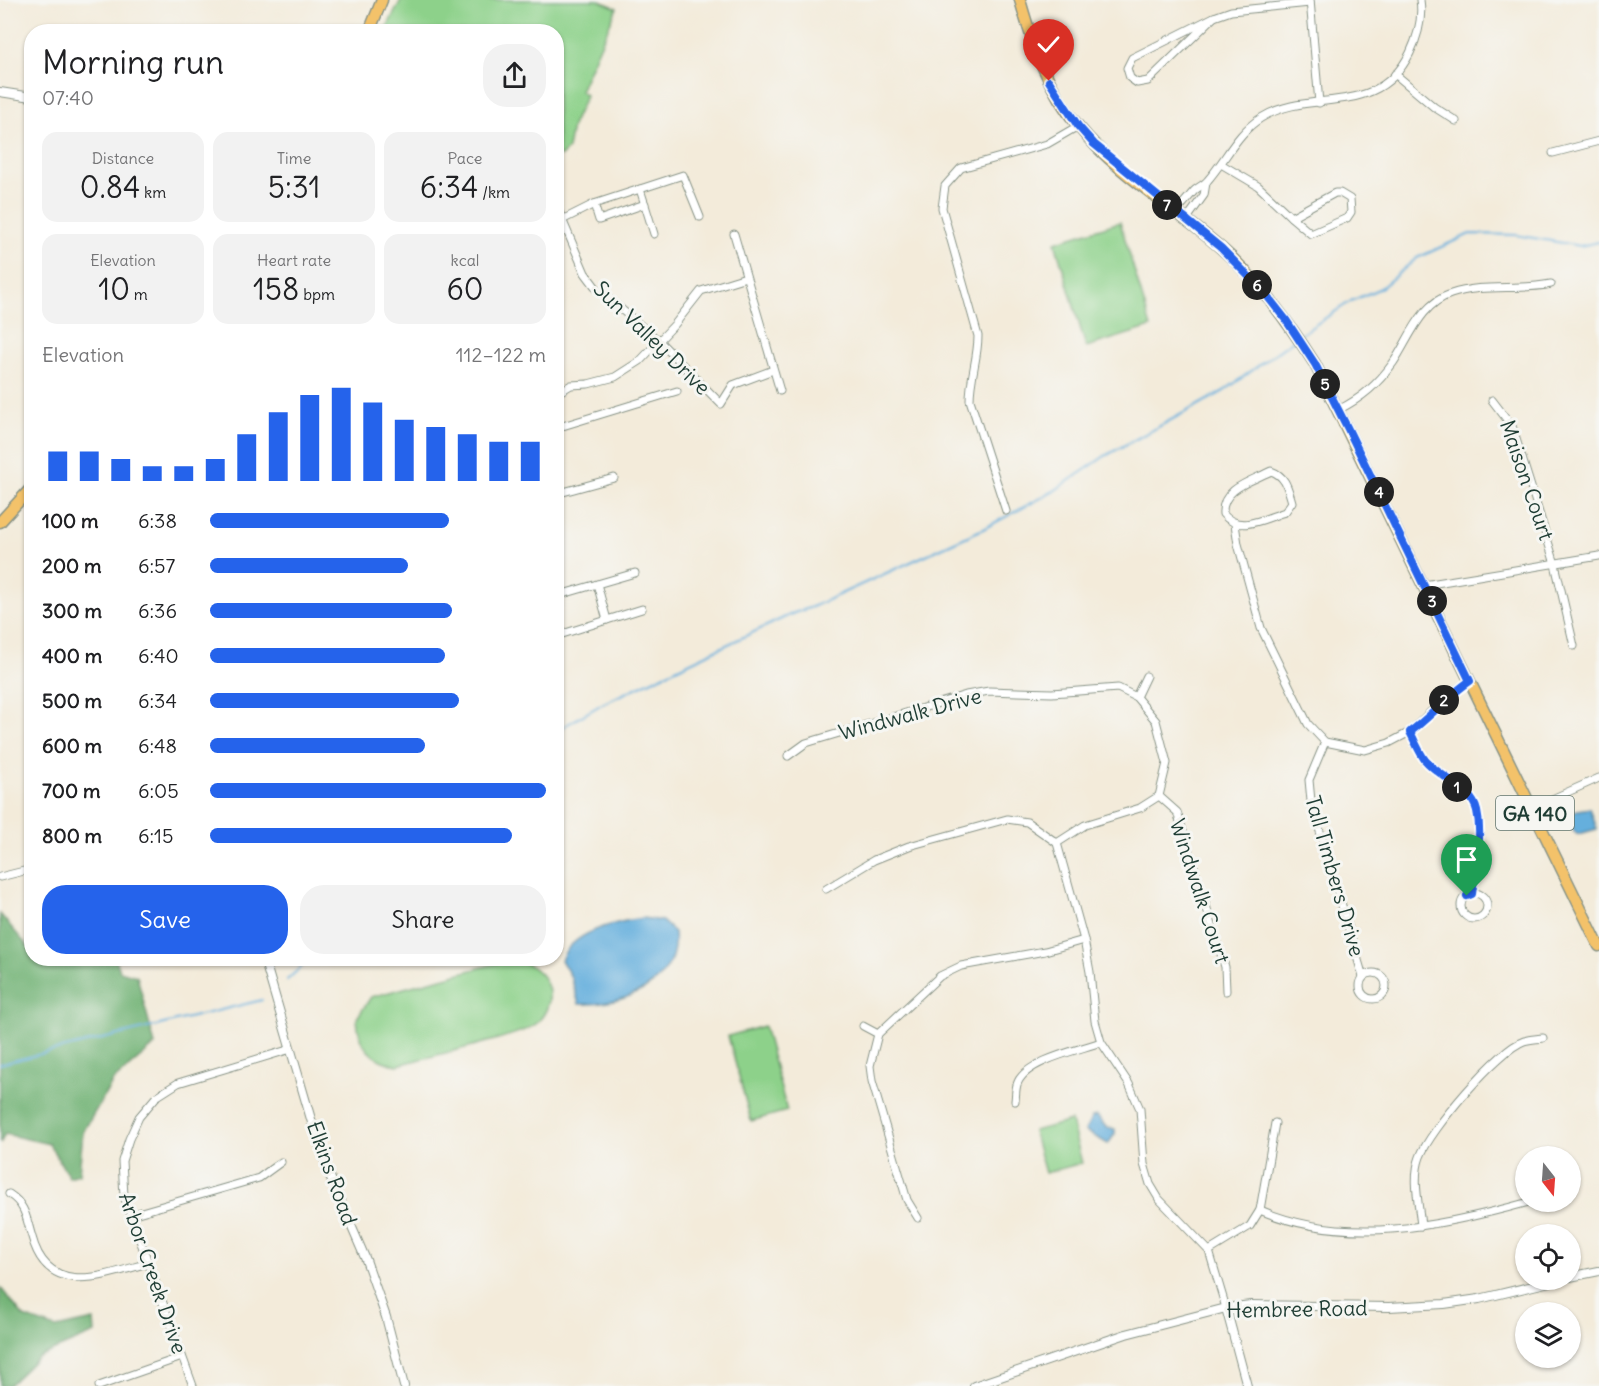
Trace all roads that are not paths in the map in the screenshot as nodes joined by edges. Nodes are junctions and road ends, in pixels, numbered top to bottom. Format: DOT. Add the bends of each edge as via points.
graph roads {
  1 [pos="383,0"];
  2 [pos="1020,0"];
  3 [pos="1420,0"];
  4 [pos="1310,2"];
  5 [pos="1214,17"];
  6 [pos="372,24"];
  7 [pos="379,24"];
  8 [pos="1395,74"];
  9 [pos="0,92"];
  10 [pos="24,96"];
  11 [pos="1319,103"];
  12 [pos="1456,121"];
  13 [pos="1078,126"];
  14 [pos="1599,141"];
  15 [pos="1553,153"];
  16 [pos="1221,164"];
  17 [pos="1206,183"];
  18 [pos="640,189"];
  19 [pos="594,204"];
  20 [pos="645,204"];
  21 [pos="1176,212"];
  22 [pos="700,217"];
  23 [pos="1291,217"];
  24 [pos="564,219"];
  25 [pos="1186,220"];
  26 [pos="564,225"];
  27 [pos="654,234"];
  28 [pos="734,234"];
  29 [pos="746,277"];
  30 [pos="1551,284"];
  31 [pos="659,341"];
  32 [pos="774,369"];
  33 [pos="564,389"];
  34 [pos="677,390"];
  35 [pos="780,391"];
  36 [pos="1492,400"];
  37 [pos="1338,410"];
  38 [pos="564,425"];
  39 [pos="614,478"];
  40 [pos="564,492"];
  41 [pos="24,496"];
  42 [pos="1006,511"];
  43 [pos="0,522"];
  44 [pos="1235,524"];
  45 [pos="1599,556"];
  46 [pos="1555,564"];
  47 [pos="635,573"];
  48 [pos="597,584"];
  49 [pos="1424,585"];
  50 [pos="564,594"];
  51 [pos="642,609"];
  52 [pos="607,620"];
  53 [pos="564,633"];
  54 [pos="1574,646"];
  55 [pos="1146,676"];
  56 [pos="1470,681"];
  57 [pos="1136,697"];
  58 [pos="1410,732"];
  59 [pos="1325,742"];
  60 [pos="788,756"];
  61 [pos="1599,778"];
  62 [pos="1159,796"];
  63 [pos="1532,808"];
  64 [pos="1057,843"];
  65 [pos="24,871"];
  66 [pos="0,877"];
  67 [pos="826,890"];
  68 [pos="1472,894"];
  69 [pos="1084,940"];
  70 [pos="1599,946"];
  71 [pos="266,966"];
  72 [pos="1363,977"];
  73 [pos="1226,991"];
  74 [pos="863,1026"];
  75 [pos="878,1034"];
  76 [pos="1543,1038"];
  77 [pos="1101,1042"];
  78 [pos="291,1050"];
  79 [pos="1015,1101"];
  80 [pos="1275,1122"];
  81 [pos="281,1162"];
  82 [pos="9,1194"];
  83 [pos="1515,1206"];
  84 [pos="1260,1210"];
  85 [pos="131,1215"];
  86 [pos="918,1218"];
  87 [pos="1421,1226"];
  88 [pos="1209,1251"];
  89 [pos="148,1263"];
  90 [pos="1599,1269"];
  91 [pos="1581,1275"];
  92 [pos="1516,1290"];
  93 [pos="1226,1308"];
  94 [pos="182,1357"];
  95 [pos="99,1386"];
  96 [pos="193,1386"];
  97 [pos="404,1386"];
  98 [pos="974,1386"];
  99 [pos="1247,1386"];
  1 -- 6 [label="main road"];
  1 -- 7 [label="main road"];
  2 -- 13 [label="main road, GA 140" via="1047,78"];
  3 -- 8 [label="street" via="1415,42"];
  4 -- 5 [label="street" via="1231,11"];
  4 -- 11 [label="street"];
  5 -- 5 [label="street" via="1132,58 1127,68 1130,78 1137,83 1148,81"];
  8 -- 11 [label="street" via="1366,94"];
  8 -- 12 [label="street"];
  9 -- 10 [label="street"];
  11 -- 16 [label="street" via="1285,108 1262,117 1244,133"];
  13 -- 21 [label="main road, GA 140" via="1112,161"];
  13 -- 42 [label="street" via="1047,144 962,168 949,179 942,193 942,208 978,336 970,400"];
  14 -- 15 [label="street"];
  16 -- 17 [label="street"];
  16 -- 23 [label="street" via="1258,186"];
  17 -- 21 [label="street"];
  17 -- 25 [label="street" via="1204,195"];
  18 -- 19 [label="street"];
  18 -- 20 [label="street"];
  18 -- 22 [label="street" via="683,175"];
  19 -- 20 [label="street" via="599,220"];
  19 -- 24 [label="street"];
  20 -- 27 [label="street"];
  21 -- 25 [label="main road, GA 140"];
  23 -- 23 [label="street" via="1306,231 1316,234 1347,218 1352,203 1346,195 1335,193"];
  25 -- 37 [label="main road, GA 140" via="1221,248 1264,292 1303,346"];
  26 -- 31 [label="street, Sun Valley Drive" via="585,273 597,290"];
  28 -- 29 [label="street"];
  29 -- 31 [label="street" via="701,291"];
  29 -- 32 [label="street"];
  30 -- 37 [label="street" via="1473,288 1438,300 1427,309 1374,387"];
  31 -- 32 [label="street, Sun Valley Drive" via="721,405 733,385"];
  31 -- 33 [label="street" via="640,361 615,376"];
  32 -- 35 [label="street"];
  34 -- 38 [label="street"];
  36 -- 46 [label="street, Maison Court" via="1512,426"];
  37 -- 49 [label="main road, GA 140"];
  39 -- 40 [label="street"];
  41 -- 43 [label="main road"];
  44 -- 44 [label="street" via="1223,514 1224,498 1271,471 1277,473 1286,482 1292,502 1285,512"];
  44 -- 59 [label="street" via="1261,628 1308,724"];
  45 -- 46 [label="street"];
  46 -- 49 [label="street"];
  46 -- 54 [label="street, Maison Court"];
  47 -- 48 [label="street"];
  48 -- 50 [label="street"];
  48 -- 52 [label="street"];
  49 -- 56 [label="main road, GA 140"];
  51 -- 52 [label="street"];
  52 -- 53 [label="street"];
  55 -- 57 [label="street"];
  56 -- 58 [label="street" via="1447,696"];
  56 -- 63 [label="main road, GA 140"];
  57 -- 60 [label="street, Windwalk Drive" via="1118,688 966,695 806,743"];
  57 -- 62 [label="street" via="1156,721 1167,763"];
  58 -- 59 [label="street" via="1365,750"];
  58 -- 68 [label="street" via="1425,760 1465,792 1477,810 1479,833"];
  59 -- 72 [label="street, Tall Timbers Drive" via="1310,780 1311,801"];
  61 -- 63 [label="street"];
  62 -- 64 [label="street" via="1140,808 1084,825"];
  62 -- 73 [label="street, Windwalk Court" via="1177,812 1225,967"];
  63 -- 70 [label="main road, GA 140"];
  64 -- 67 [label="street" via="1027,822 1006,819 909,846 874,860"];
  64 -- 69 [label="street"];
  65 -- 66 [label="street"];
  69 -- 75 [label="street" via="961,966 940,976"];
  69 -- 77 [label="street"];
  71 -- 78 [label="street, Elkins Road"];
  74 -- 75 [label="street"];
  75 -- 86 [label="street" via="870,1066 872,1081 907,1200"];
  76 -- 87 [label="street" via="1523,1041 1473,1084 1420,1156 1416,1174"];
  77 -- 79 [label="street" via="1042,1062 1024,1073 1017,1084"];
  77 -- 88 [label="street" via="1129,1084 1140,1109 1144,1164 1150,1184 1159,1199"];
  78 -- 85 [label="street, Arbor Creek Drive" via="178,1083 156,1097 139,1117 122,1161 122,1180"];
  78 -- 97 [label="street, Elkins Road" via="331,1179 387,1317"];
  80 -- 84 [label="street"];
  81 -- 85 [label="street" via="259,1178"];
  82 -- 89 [label="street" via="25,1210 39,1254 63,1276 97,1277"];
  83 -- 87 [label="street" via="1465,1220"];
  84 -- 87 [label="street" via="1314,1228"];
  84 -- 88 [label="street" via="1250,1226"];
  85 -- 89 [label="street, Arbor Creek Drive"];
  88 -- 93 [label="street"];
  89 -- 94 [label="street, Arbor Creek Drive"];
  90 -- 91 [label="street"];
  92 -- 93 [label="street, Hembree Road" via="1444,1304"];
  93 -- 98 [label="street, Hembree Road" via="1126,1334"];
  93 -- 99 [label="street"];
  94 -- 95 [label="street"];
  94 -- 96 [label="street, Arbor Creek Drive"];
}
